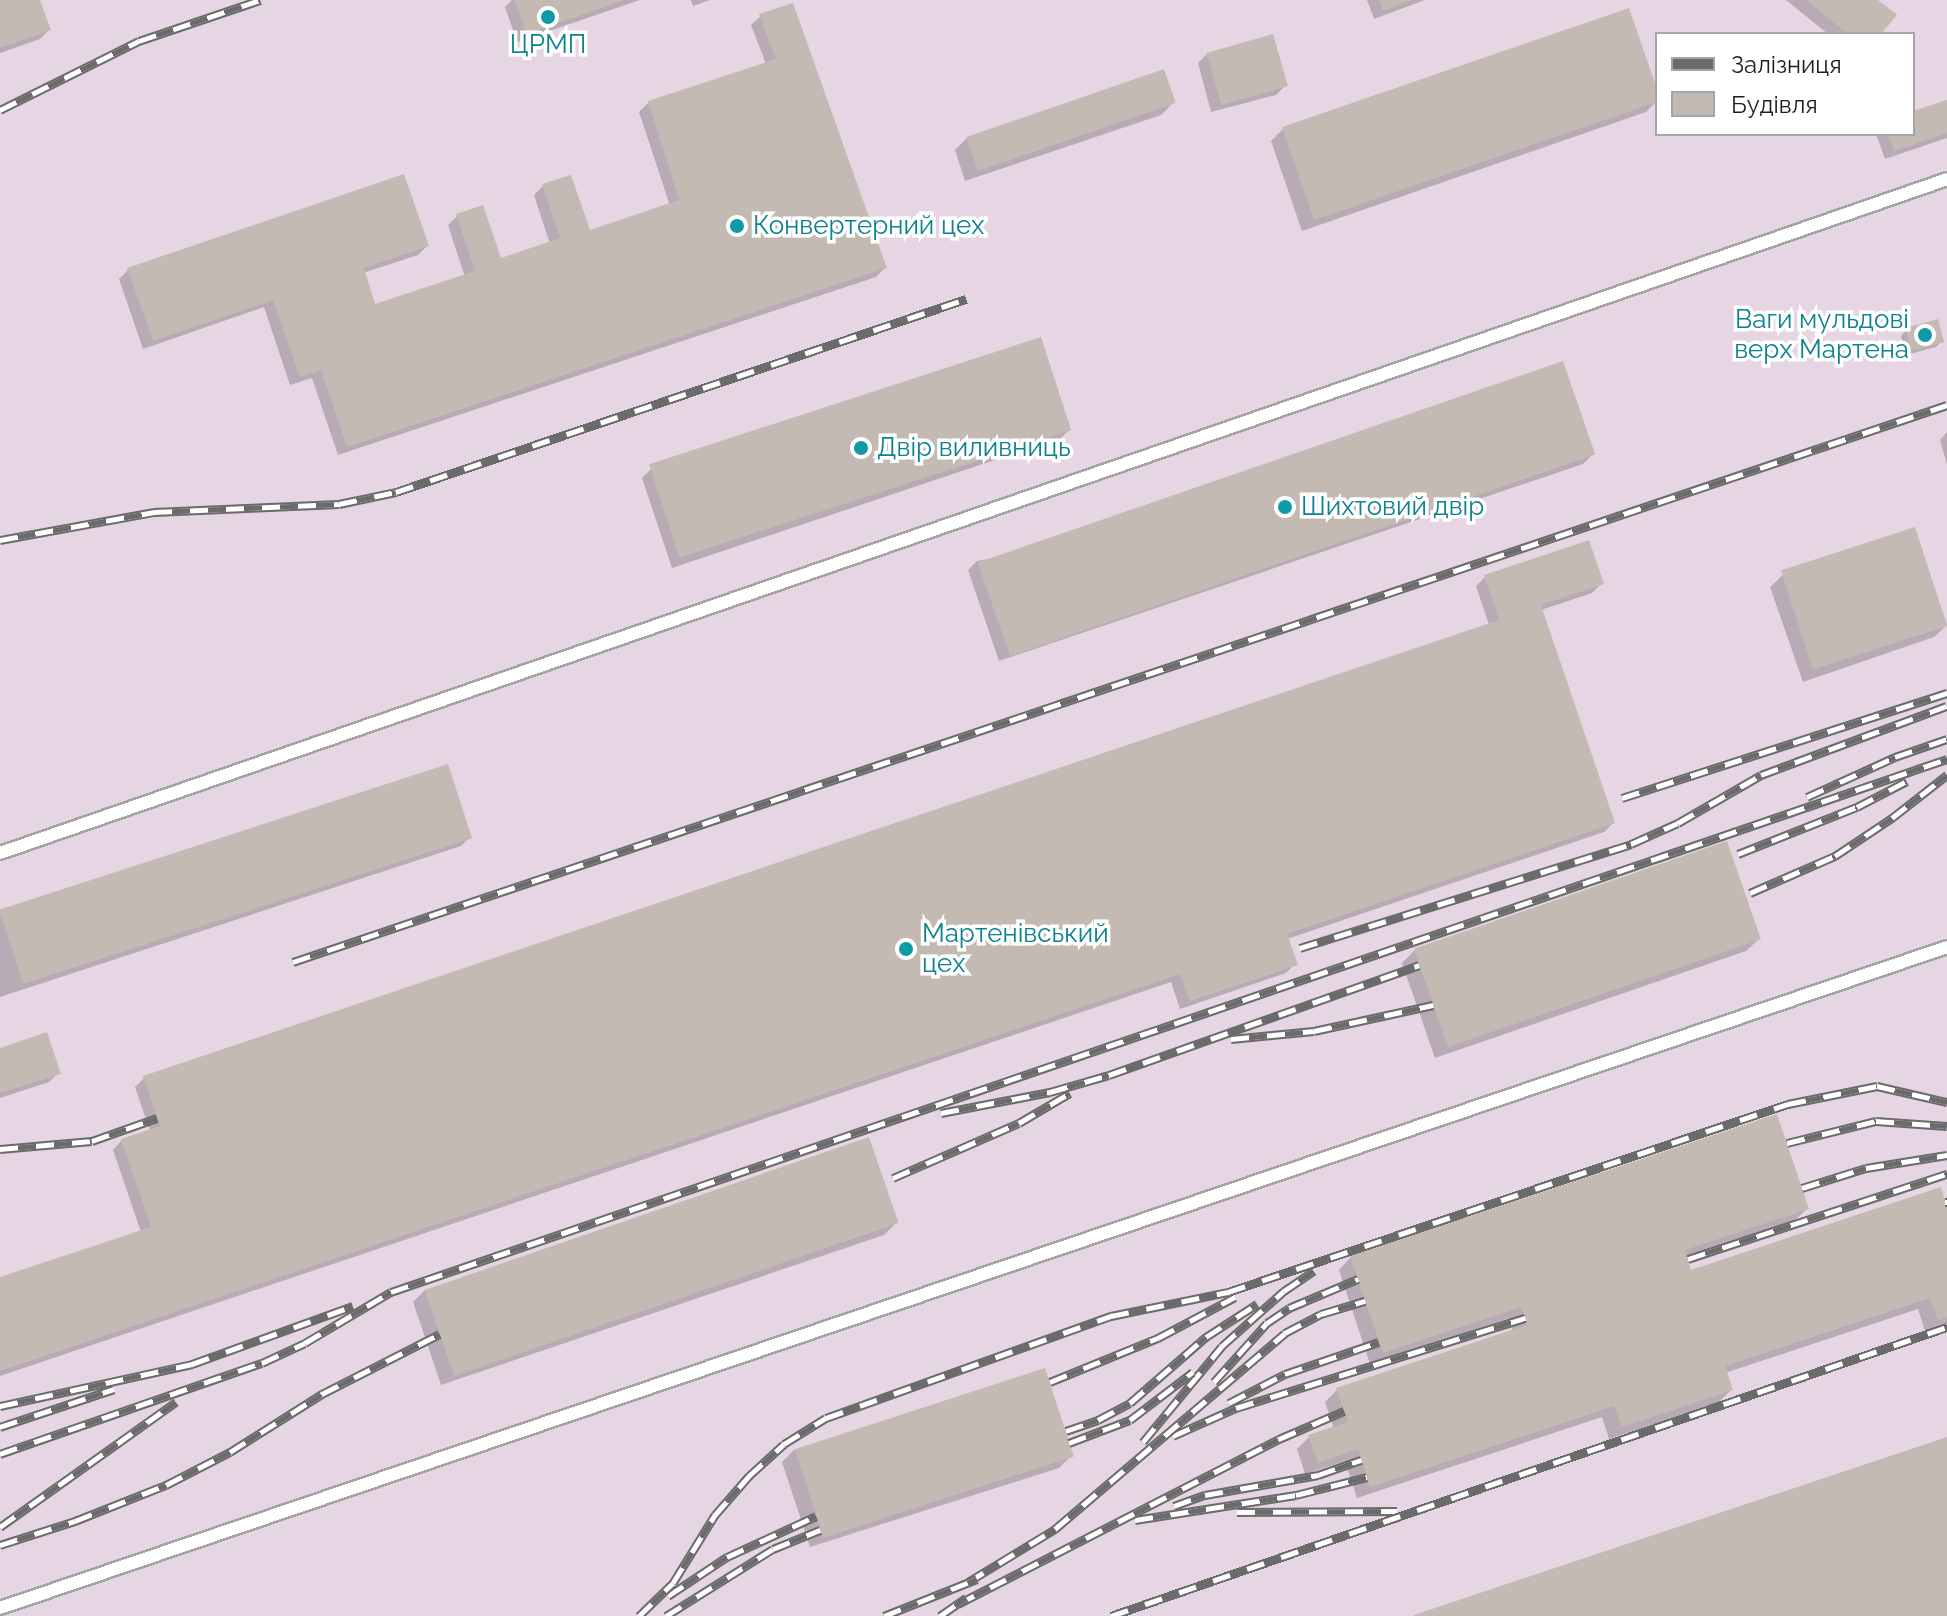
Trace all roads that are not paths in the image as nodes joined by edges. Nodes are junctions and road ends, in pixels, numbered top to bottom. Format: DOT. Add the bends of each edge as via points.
graph roads {
  1 [pos="1947,179"];
  2 [pos="0,853"];
  3 [pos="1947,947"];
  4 [pos="0,1608"];
  1 -- 2 [label="lane"];
  3 -- 4 [label="lane"];
}
